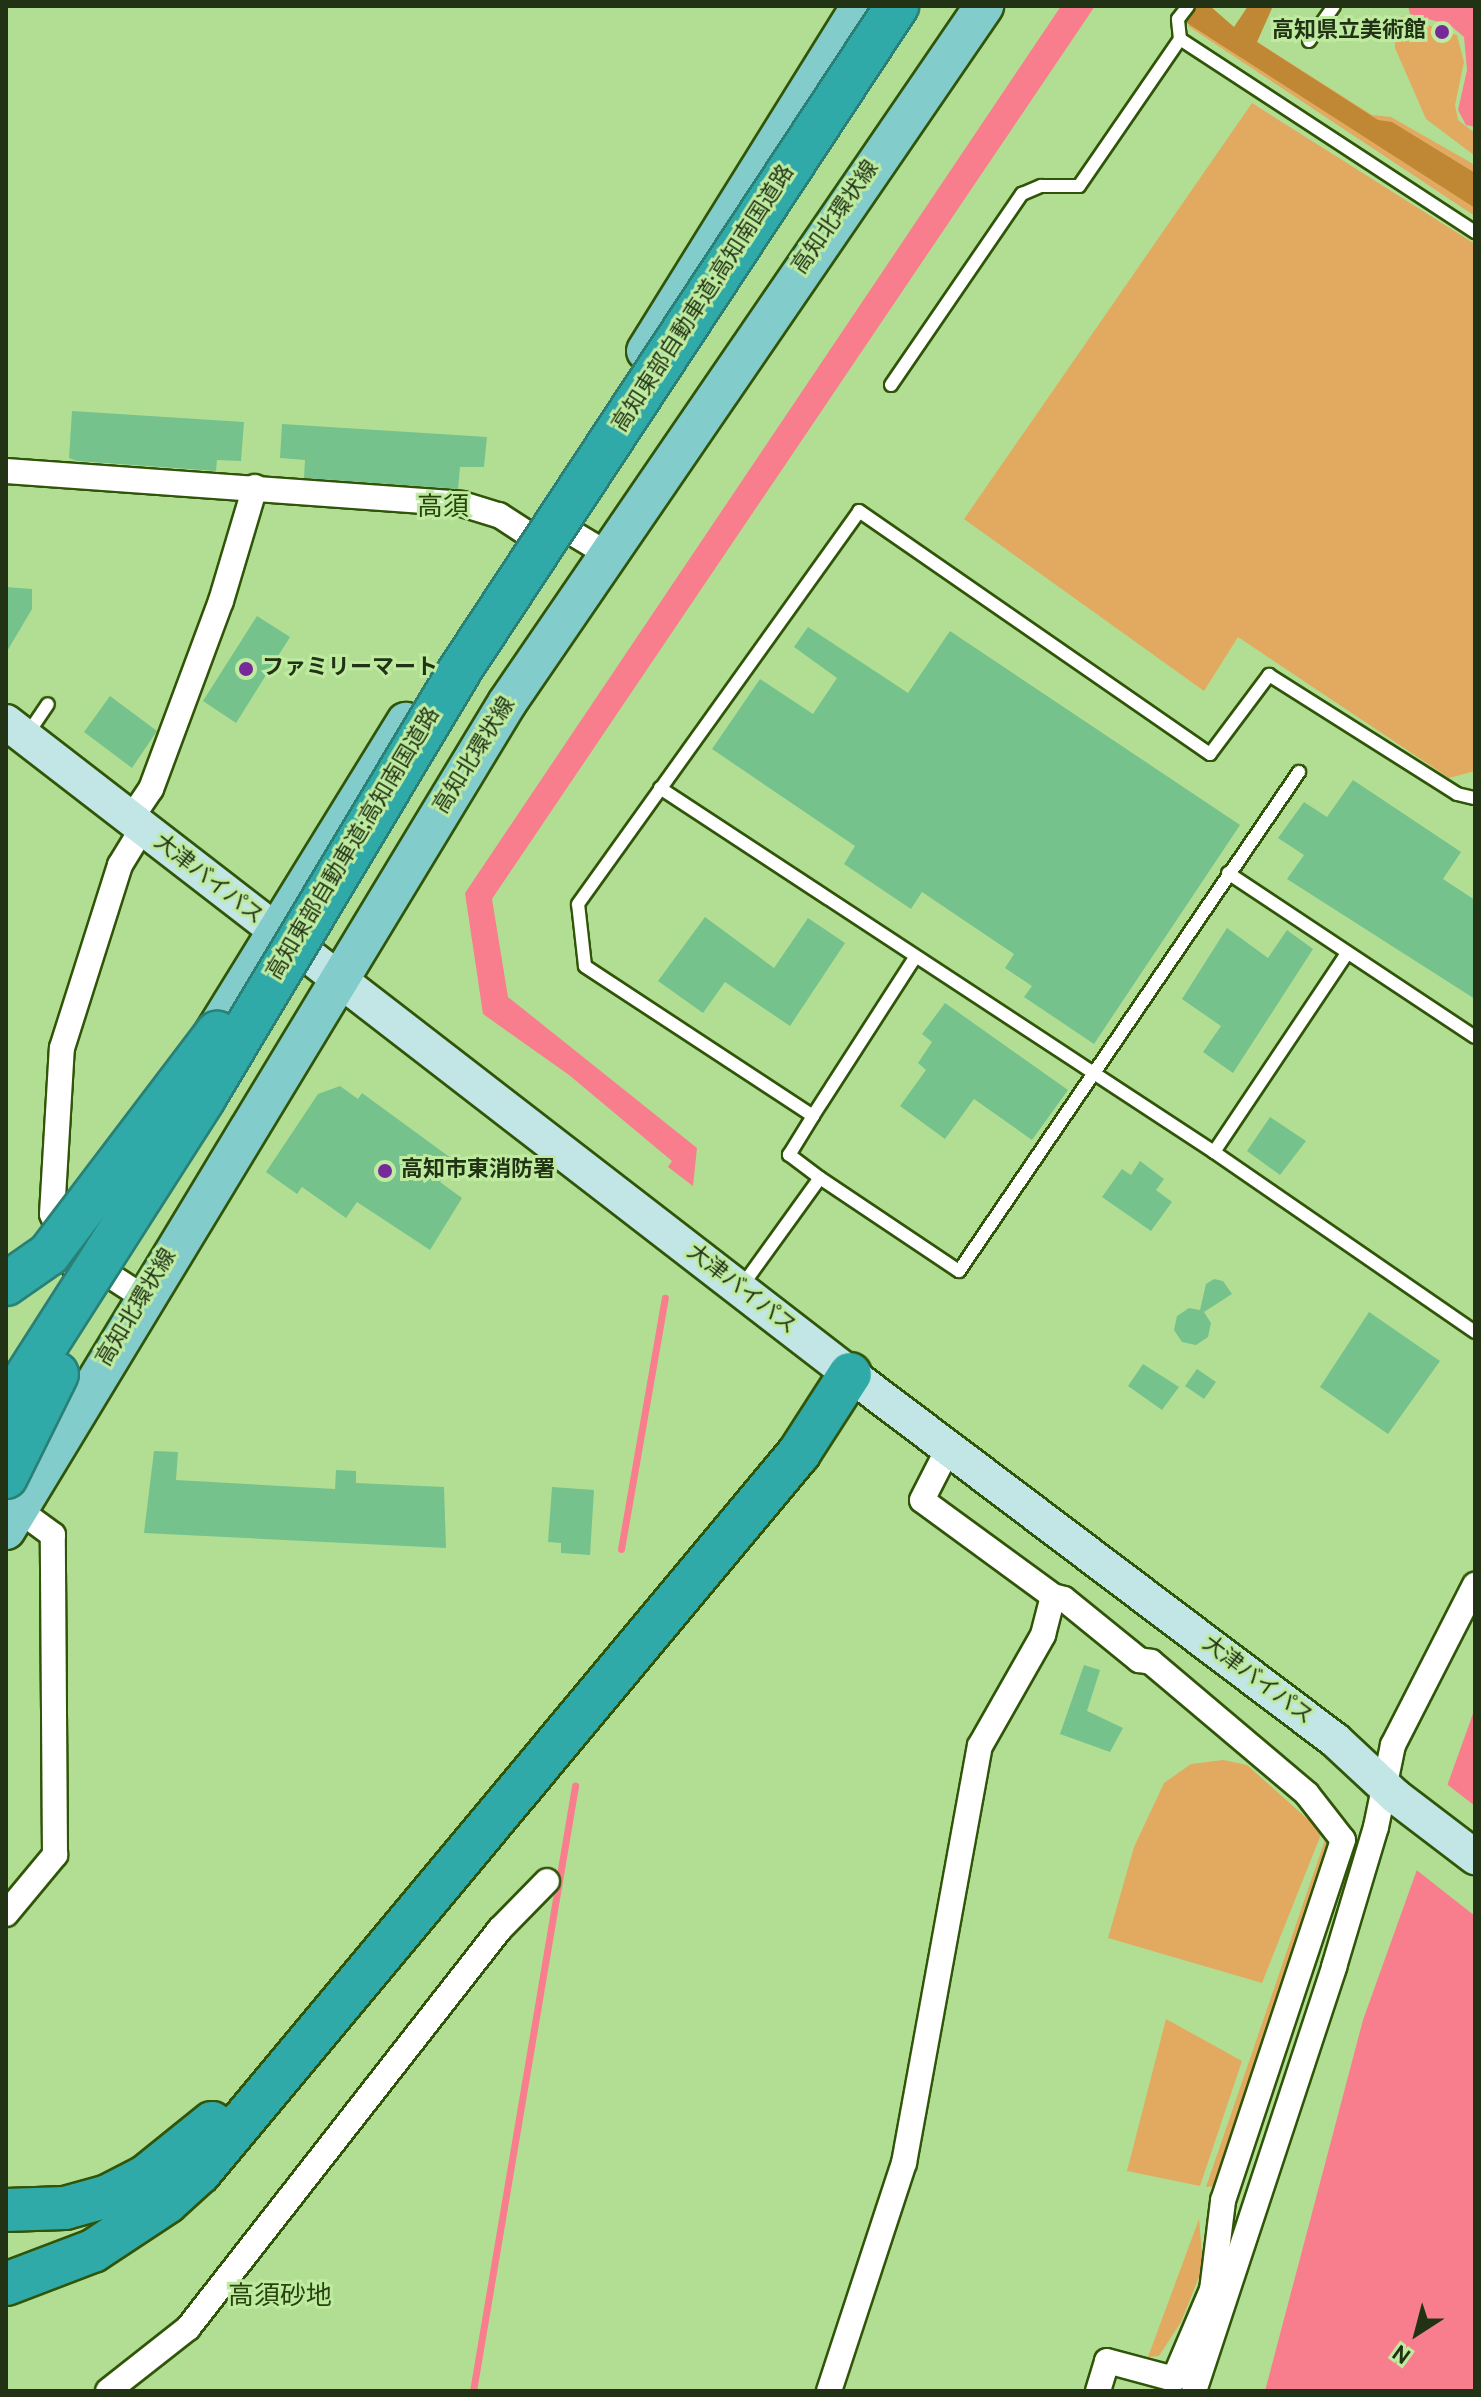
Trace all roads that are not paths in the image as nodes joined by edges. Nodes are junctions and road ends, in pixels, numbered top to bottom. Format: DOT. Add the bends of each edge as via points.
graph roads {
  1 [pos="861,6"];
  2 [pos="897,6"];
  3 [pos="984,6"];
  4 [pos="1188,6"];
  5 [pos="1334,6"];
  6 [pos="1180,39"];
  7 [pos="1309,41"];
  8 [pos="1475,232"];
  9 [pos="891,385"];
  10 [pos="6,471"];
  11 [pos="255,487"];
  12 [pos="534,524"];
  13 [pos="609,555"];
  14 [pos="48,704"];
  15 [pos="16,730"];
  16 [pos="1299,772"];
  17 [pos="660,788"];
  18 [pos="1475,798"];
  19 [pos="136,824"];
  20 [pos="1228,873"];
  21 [pos="291,925"];
  22 [pos="1347,953"];
  23 [pos="914,959"];
  24 [pos="338,981"];
  25 [pos="1475,1037"];
  26 [pos="1092,1073"];
  27 [pos="204,1098"];
  28 [pos="813,1116"];
  29 [pos="1214,1152"];
  30 [pos="820,1178"];
  31 [pos="6,1261"];
  32 [pos="74,1267"];
  33 [pos="6,1284"];
  34 [pos="740,1289"];
  35 [pos="143,1297"];
  36 [pos="1475,1332"];
  37 [pos="850,1374"];
  38 [pos="6,1383"];
  39 [pos="6,1408"];
  40 [pos="949,1447"];
  41 [pos="9,1504"];
  42 [pos="1475,1585"];
  43 [pos="1053,1596"];
  44 [pos="1389,1791"];
  45 [pos="1475,1857"];
  46 [pos="547,1881"];
  47 [pos="6,1914"];
  48 [pos="12,2211"];
  49 [pos="6,2284"];
  50 [pos="1219,2292"];
  51 [pos="108,2391"];
  52 [pos="829,2391"];
  53 [pos="1098,2391"];
  54 [pos="1194,2391"];
  1 -- 12 [label="main road"];
  2 -- 21 [label="highway, 高知東部自動車道;高知南国道路, bridge"];
  3 -- 13 [label="main road, 高知北環状線"];
  4 -- 6 [label="lane" via="1178,19"];
  5 -- 7 [label="lane"];
  6 -- 8 [label="lane"];
  6 -- 9 [label="lane" via="1079,186 1041,186 1022,194"];
  10 -- 11 [label="street"];
  11 -- 12 [label="street" via="462,504"];
  11 -- 19 [label="street" via="211,630"];
  12 -- 13 [label="street"];
  12 -- 21 [label="main road"];
  13 -- 24 [label="main road, 高知北環状線" via="507,703"];
  14 -- 15 [label="lane"];
  15 -- 19 [label="main road, 大津バイパス"];
  16 -- 20 [label="lane"];
  17 -- 18 [label="lane" via="859,511 1210,754 1269,675 1457,794"];
  17 -- 23 [label="lane"];
  17 -- 28 [label="lane" via="578,904 585,966"];
  19 -- 21 [label="main road, 大津バイパス"];
  19 -- 32 [label="street" via="62,1048 52,1214"];
  20 -- 22 [label="lane"];
  20 -- 26 [label="lane"];
  21 -- 24 [label="main road, 大津バイパス"];
  21 -- 27 [label="highway, 高知東部自動車道;高知南国道路, bridge"];
  21 -- 32 [label="main road"];
  21 -- 33 [label="highway, bridge" via="88,1208 49,1254"];
  22 -- 25 [label="lane"];
  22 -- 29 [label="lane"];
  23 -- 26 [label="lane"];
  23 -- 28 [label="lane"];
  24 -- 34 [label="main road, 大津バイパス"];
  24 -- 35 [label="main road, 高知北環状線"];
  26 -- 29 [label="lane"];
  26 -- 30 [label="lane" via="959,1271"];
  27 -- 39 [label="highway, 高知東部自動車道;高知南国道路, bridge"];
  27 -- 41 [label="highway, bridge"];
  28 -- 30 [label="lane" via="789,1155"];
  29 -- 36 [label="lane"];
  30 -- 34 [label="lane"];
  31 -- 32 [label="street"];
  32 -- 35 [label="street" via="109,1275"];
  32 -- 38 [label="main road"];
  34 -- 37 [label="main road, 大津バイパス"];
  35 -- 41 [label="main road, 高知北環状線"];
  37 -- 40 [label="main road, 大津バイパス"];
  37 -- 48 [label="highway" via="781,1439 213,2122 145,2177 108,2196 65,2208"];
  37 -- 49 [label="highway" via="799,1453 233,2136 167,2202 93,2251"];
  40 -- 43 [label="street" via="922,1500"];
  40 -- 44 [label="main road, 大津バイパス" via="1335,1740"];
  41 -- 47 [label="street" via="53,1535 55,1855"];
  42 -- 44 [label="street" via="1393,1745"];
  43 -- 50 [label="street" via="1064,1599 1139,1660 1151,1662 1307,1794 1343,1840 1223,2201"];
  43 -- 52 [label="street" via="1043,1635 980,1746 904,2163"];
  44 -- 45 [label="main road, 大津バイパス"];
  44 -- 50 [label="street" via="1334,1967"];
  46 -- 51 [label="street" via="500,1929 188,2328"];
  50 -- 53 [label="street" via="1174,2379 1107,2361"];
  50 -- 54 [label="street"];
}
